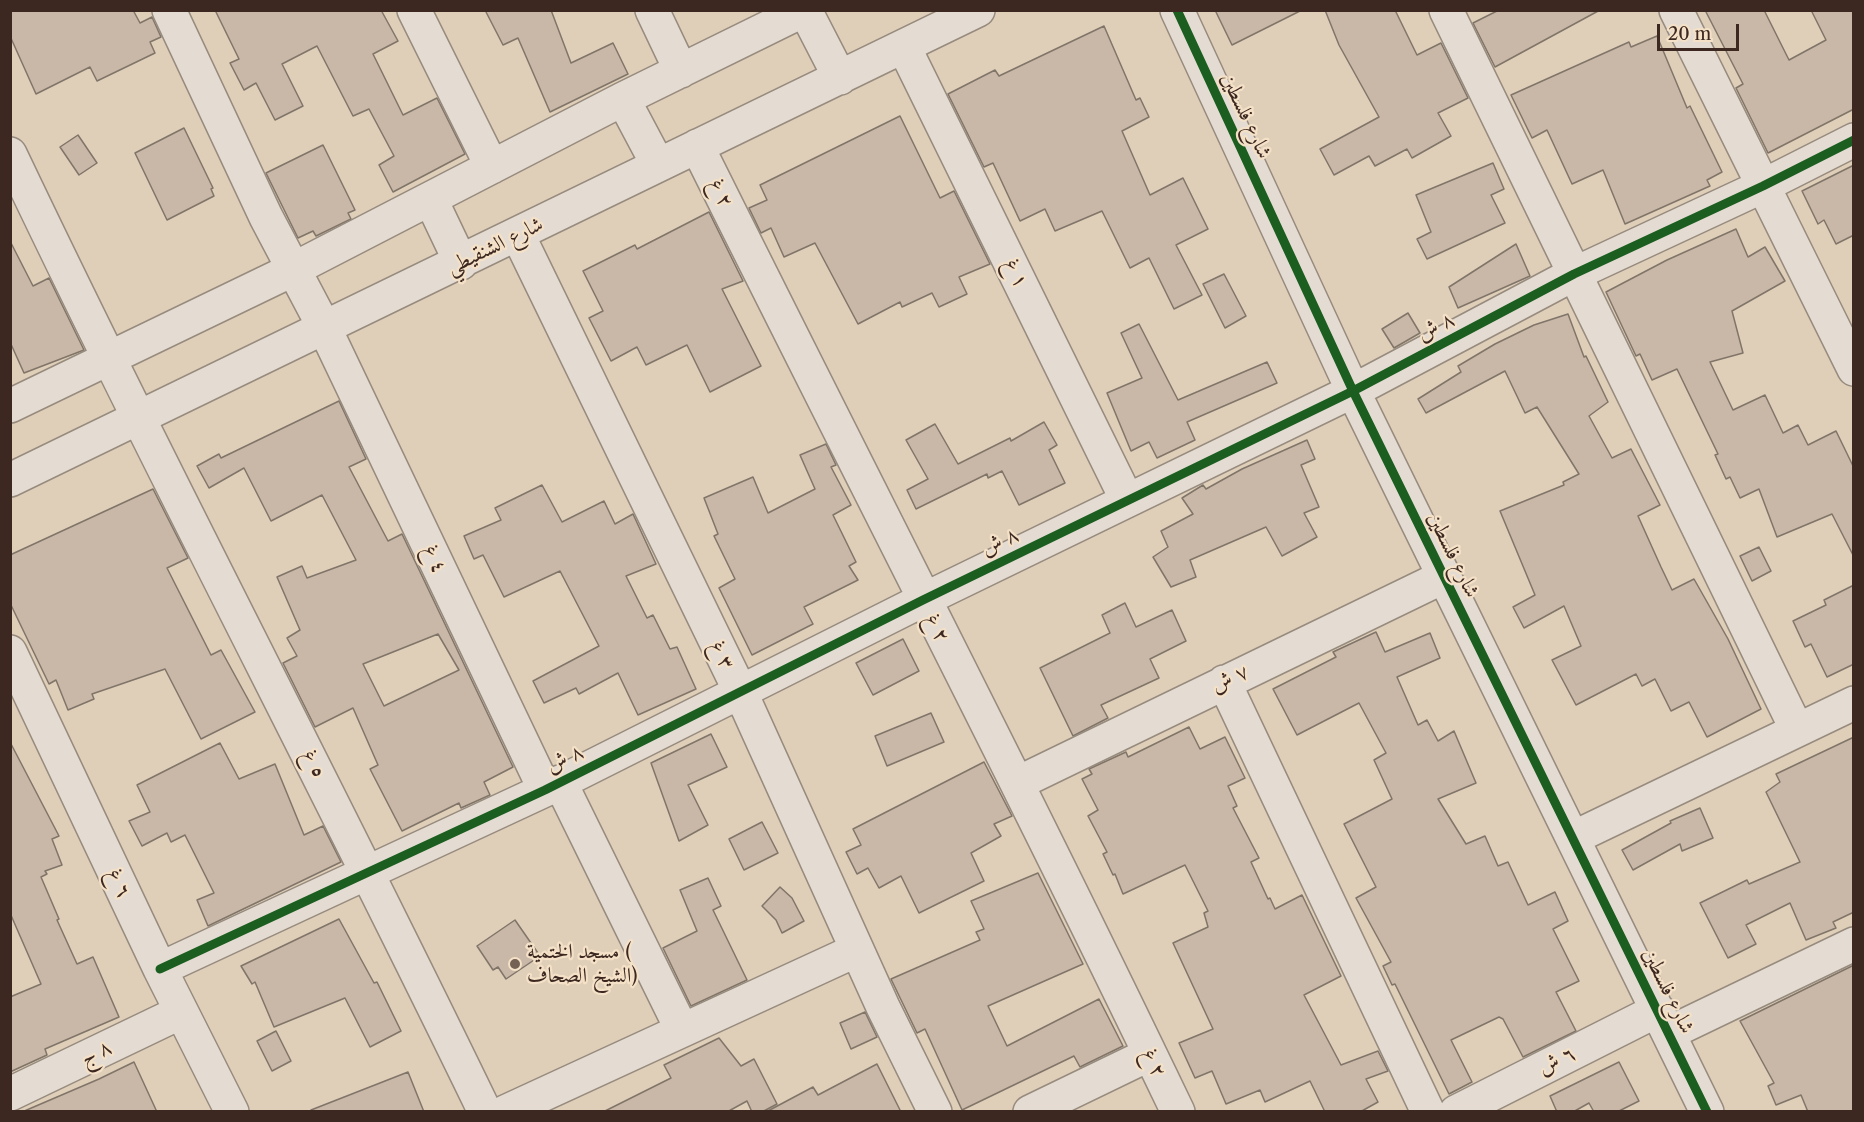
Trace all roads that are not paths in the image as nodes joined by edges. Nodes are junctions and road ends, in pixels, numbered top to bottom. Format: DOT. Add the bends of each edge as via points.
graph roads {
  1 [pos="169,10"];
  2 [pos="414,10"];
  3 [pos="652,10"];
  4 [pos="805,10"];
  5 [pos="978,10"];
  6 [pos="1177,10"];
  7 [pos="1446,10"];
  8 [pos="1676,10"];
  9 [pos="904,47"];
  10 [pos="681,71"];
  11 [pos="840,78"];
  12 [pos="623,99"];
  13 [pos="1854,140"];
  14 [pos="697,146"];
  15 [pos="10,154"];
  16 [pos="658,165"];
  17 [pos="492,167"];
  18 [pos="1763,186"];
  19 [pos="431,200"];
  20 [pos="518,235"];
  21 [pos="461,263"];
  22 [pos="292,270"];
  23 [pos="1574,273"];
  24 [pos="325,329"];
  25 [pos="107,358"];
  26 [pos="1854,369"];
  27 [pos="1353,391"];
  28 [pos="10,406"];
  29 [pos="139,418"];
  30 [pos="10,480"];
  31 [pos="1127,500"];
  32 [pos="1443,577"];
  33 [pos="923,600"];
  34 [pos="10,652"];
  35 [pos="1224,682"];
  36 [pos="740,691"];
  37 [pos="1854,703"];
  38 [pos="1797,730"];
  39 [pos="1018,783"];
  40 [pos="553,786"];
  41 [pos="1573,838"];
  42 [pos="369,873"];
  43 [pos="1854,944"];
  44 [pos="857,950"];
  45 [pos="160,969"];
  46 [pos="181,1012"];
  47 [pos="1663,1021"];
  48 [pos="682,1030"];
  49 [pos="1150,1054"];
  50 [pos="10,1094"];
  51 [pos="231,1112"];
  52 [pos="485,1112"];
  53 [pos="505,1112"];
  54 [pos="935,1112"];
  55 [pos="1030,1112"];
  56 [pos="1178,1112"];
  57 [pos="1428,1112"];
  58 [pos="1456,1112"];
  59 [pos="1707,1112"];
  1 -- 22 [label="street, ٤ غ"];
  2 -- 17 [label="street"];
  3 -- 10 [label="street"];
  4 -- 10 [label="street"];
  4 -- 11 [label="street"];
  5 -- 9 [label="street, شارع الشنقيطي"];
  6 -- 27 [label="street, شارع فلسطين"];
  7 -- 23 [label="street"];
  8 -- 18 [label="street"];
  9 -- 11 [label="street, شارع الشنقيطي"];
  9 -- 31 [label="street, ١ غ"];
  10 -- 12 [label="street"];
  11 -- 14 [label="street, شارع الشنقيطي"];
  12 -- 16 [label="street"];
  12 -- 17 [label="street"];
  13 -- 18 [label="street, ٨ ش"];
  14 -- 16 [label="street, شارع الشنقيطي"];
  14 -- 33 [label="street, ٢ غ"];
  15 -- 25 [label="street, ٥ غ"];
  16 -- 20 [label="street, شارع الشنقيطي"];
  17 -- 19 [label="street"];
  18 -- 23 [label="street, ٨ ش"];
  18 -- 26 [label="street"];
  19 -- 21 [label="street"];
  19 -- 22 [label="street"];
  20 -- 21 [label="street, شارع الشنقيطي"];
  20 -- 36 [label="street, ٣ غ"];
  21 -- 24 [label="street, شارع الشنقيطي"];
  22 -- 24 [label="street, ٤ غ"];
  22 -- 25 [label="street"];
  23 -- 27 [label="street, ٨ ش"];
  23 -- 38 [label="street"];
  24 -- 29 [label="street, شارع الشنقيطي"];
  24 -- 40 [label="street, ٤ غ"];
  25 -- 28 [label="street"];
  25 -- 29 [label="street, ٥ غ"];
  27 -- 31 [label="street, ٨ ش"];
  27 -- 32 [label="street, شارع فلسطين"];
  29 -- 30 [label="street, شارع الشنقيطي"];
  29 -- 42 [label="street, ٥ غ"];
  31 -- 33 [label="street, ٨ ش"];
  32 -- 35 [label="street, ٧ ش"];
  32 -- 41 [label="street, شارع فلسطين"];
  33 -- 36 [label="street, ٨ ش"];
  33 -- 39 [label="street, ٢ غ"];
  34 -- 45 [label="street, ٦ غ"];
  35 -- 39 [label="street, ٧ ش"];
  35 -- 57 [label="street"];
  36 -- 40 [label="street, ٨ ش"];
  36 -- 44 [label="street, ٣ غ"];
  37 -- 38 [label="street"];
  38 -- 41 [label="street"];
  39 -- 49 [label="street, ٢ غ"];
  40 -- 42 [label="street, ٨ ش"];
  40 -- 48 [label="street, ٤ غ"];
  41 -- 47 [label="street, شارع فلسطين"];
  42 -- 45 [label="street, ٨ ش"];
  42 -- 52 [label="street, ٥ غ"];
  43 -- 47 [label="street, ٦ ش"];
  44 -- 48 [label="street"];
  44 -- 54 [label="street, ٣ غ"];
  45 -- 46 [label="street, ٦ غ"];
  46 -- 50 [label="street, ٨ ج"];
  46 -- 51 [label="street, ٦ غ"];
  47 -- 58 [label="street, ٦ ش"];
  47 -- 59 [label="street, شارع فلسطين"];
  48 -- 53 [label="street"];
  49 -- 55 [label="street"];
  49 -- 56 [label="street, ٢ غ"];
}
